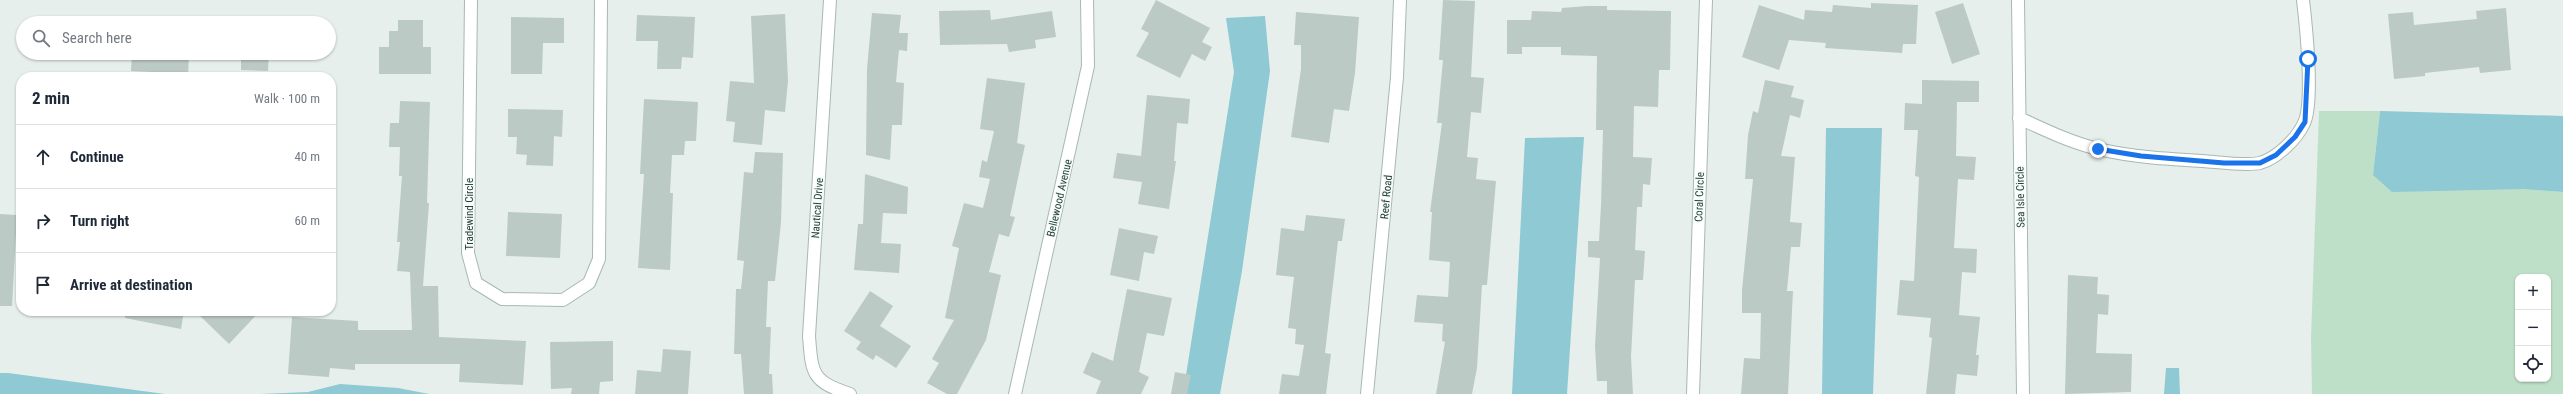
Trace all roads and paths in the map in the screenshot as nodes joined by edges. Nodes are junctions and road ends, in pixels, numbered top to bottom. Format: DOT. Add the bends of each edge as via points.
graph roads {
  1 [pos="471,0"];
  2 [pos="601,0"];
  3 [pos="830,0"];
  4 [pos="1087,0"];
  5 [pos="1400,0"];
  6 [pos="1706,0"];
  7 [pos="2018,0"];
  8 [pos="2303,0"];
  9 [pos="2019,118"];
  10 [pos="850,394"];
  11 [pos="1015,394"];
  12 [pos="1367,394"];
  13 [pos="1693,394"];
  14 [pos="2023,394"];
  1 -- 2 [label="street, Tradewind Circle" via="468,253 476,283 502,298 563,300 589,283 599,259"];
  3 -- 10 [label="street, Nautical Drive" via="809,336 811,368 824,385"];
  4 -- 11 [label="street, Bellewood Avenue" via="1088,66"];
  5 -- 12 [label="street, Reef Road" via="1397,77"];
  6 -- 13 [label="street, Coral Circle"];
  7 -- 9 [label="street, Sea Isle Circle"];
  8 -- 9 [label="street" via="2308,59 2305,122 2295,137 2276,155 2260,163 2224,163 2141,156 2098,149 2056,135"];
  9 -- 14 [label="street, Sea Isle Circle"];
}
